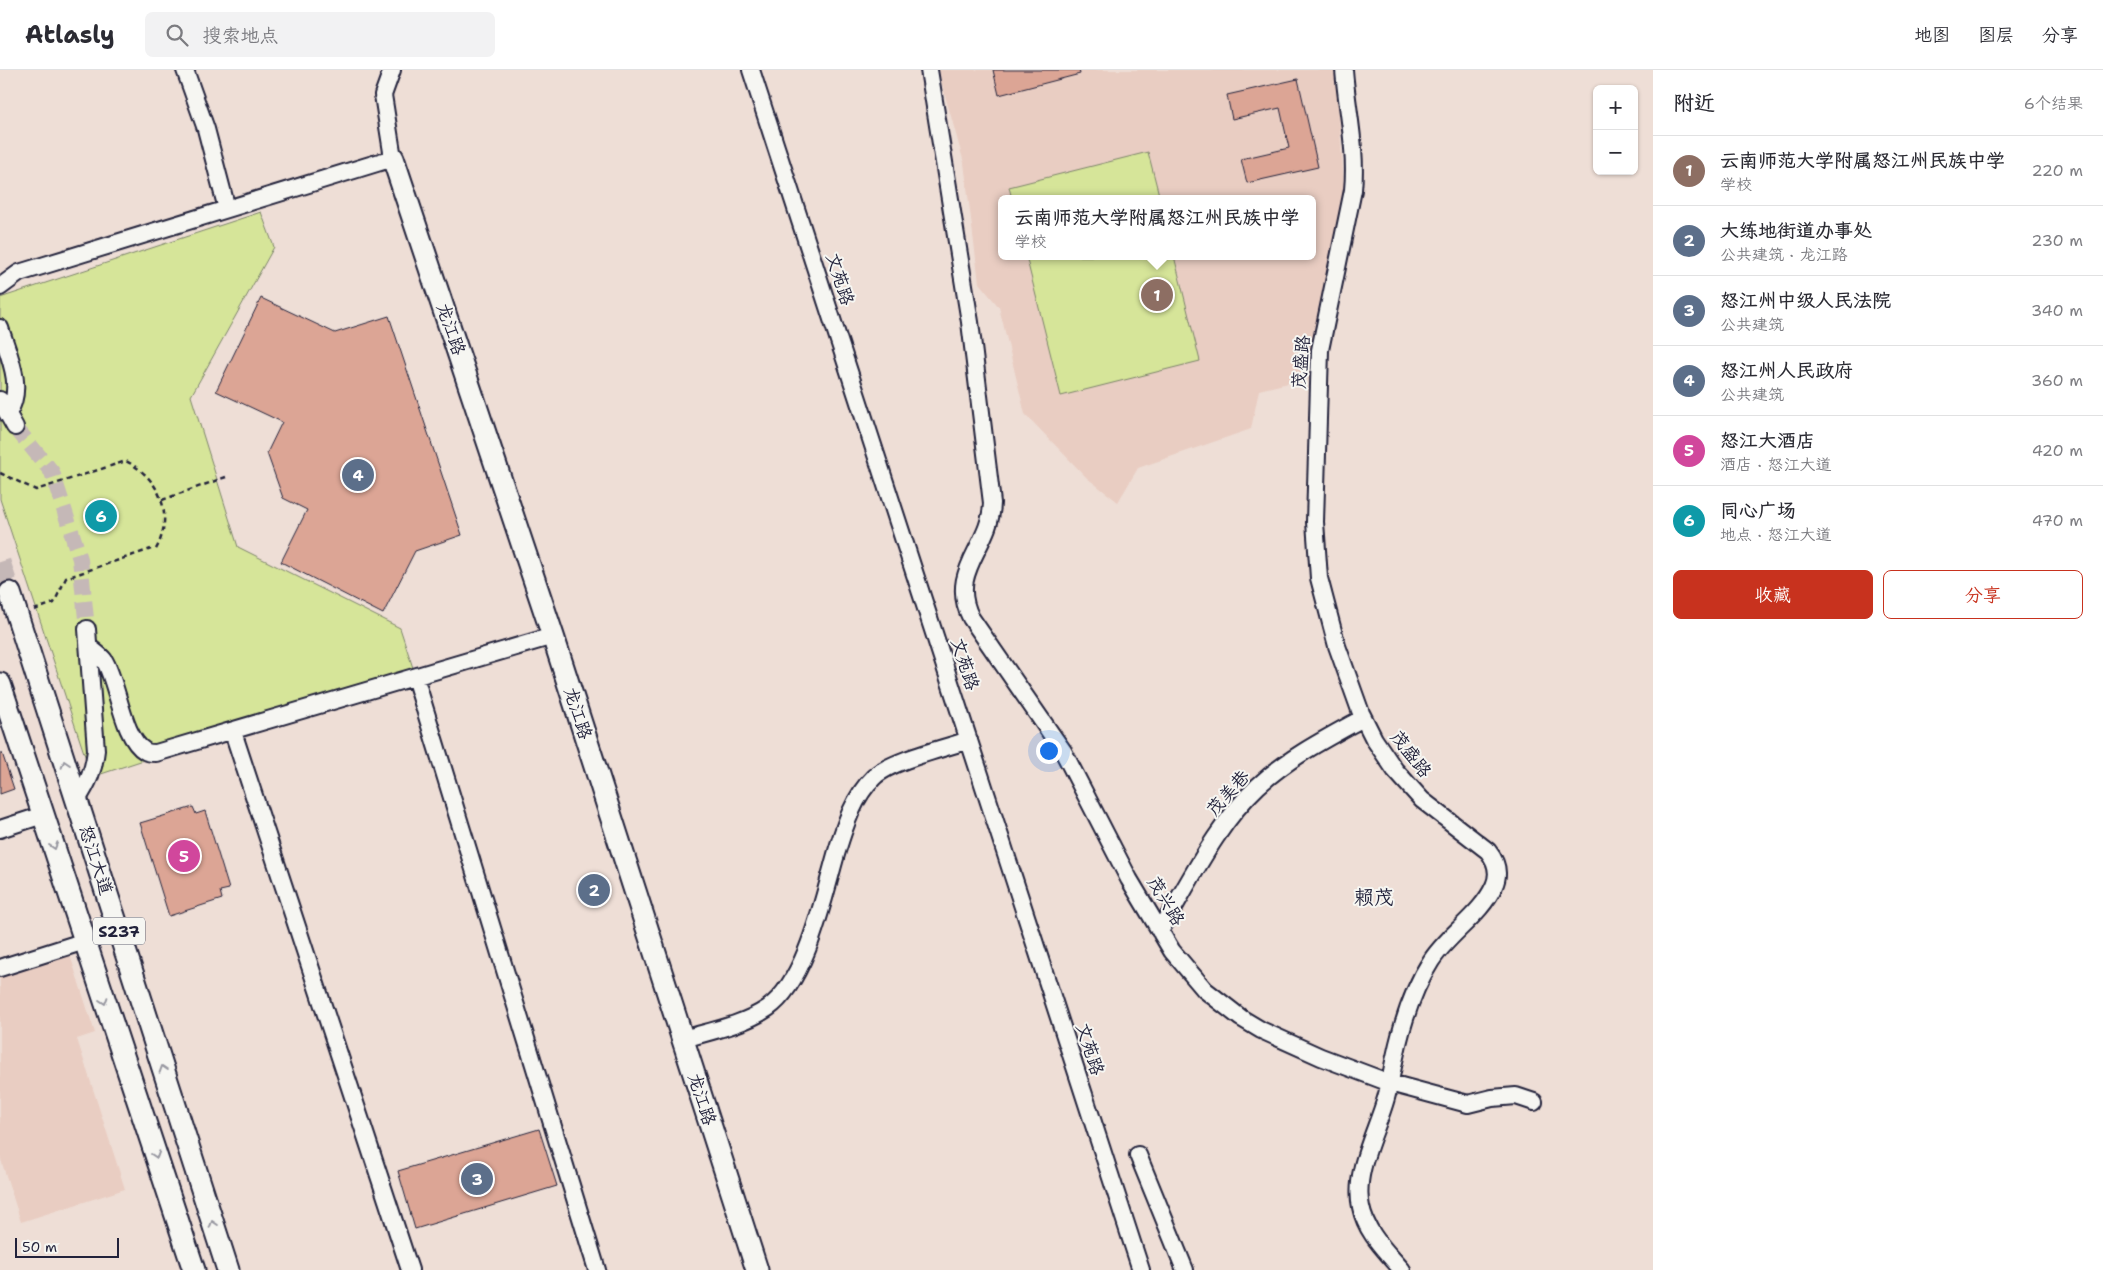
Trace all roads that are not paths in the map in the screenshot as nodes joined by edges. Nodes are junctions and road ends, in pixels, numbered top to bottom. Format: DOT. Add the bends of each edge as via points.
graph roads {
  1 [pos="185,70"];
  2 [pos="392,70"];
  3 [pos="751,70"];
  4 [pos="930,70"];
  5 [pos="1344,70"];
  6 [pos="394,158"];
  7 [pos="227,209"];
  8 [pos="0,287"];
  9 [pos="0,328"];
  10 [pos="8,413"];
  11 [pos="10,593"];
  12 [pos="88,628"];
  13 [pos="553,636"];
  14 [pos="89,648"];
  15 [pos="415,677"];
  16 [pos="0,684"];
  17 [pos="1363,718"];
  18 [pos="233,732"];
  19 [pos="968,740"];
  20 [pos="77,800"];
  21 [pos="43,815"];
  22 [pos="0,829"];
  23 [pos="1160,931"];
  24 [pos="85,941"];
  25 [pos="0,968"];
  26 [pos="683,1040"];
  27 [pos="1390,1083"];
  28 [pos="1534,1102"];
  29 [pos="1138,1155"];
  30 [pos="194,1270"];
  31 [pos="228,1270"];
  32 [pos="410,1270"];
  33 [pos="597,1270"];
  34 [pos="757,1270"];
  35 [pos="1141,1270"];
  36 [pos="1185,1270"];
  37 [pos="1402,1270"];
  1 -- 7 [label="street" via="206,129"];
  2 -- 6 [label="street" via="383,95"];
  3 -- 19 [label="street, 文苑路"];
  4 -- 23 [label="street, 茂兴路" via="970,322 992,516 965,578 962,593 965,608 1063,751 1129,879"];
  5 -- 17 [label="street, 茂盛路" via="1354,143 1353,190 1321,340 1315,522 1317,564 1324,598"];
  6 -- 7 [label="street"];
  6 -- 13 [label="main road, 龙江路"];
  7 -- 8 [label="street" via="19,273"];
  9 -- 10 [label="street" via="16,382 16,395"];
  20 -- 11 [label="main road, 怒江大道 / S237, one-way"];
  12 -- 14 [label="street"];
  13 -- 15 [label="street"];
  13 -- 26 [label="main road, 龙江路"];
  14 -- 18 [label="street" via="106,664 130,732 145,752 170,751"];
  14 -- 20 [label="street" via="95,759 88,784"];
  15 -- 18 [label="street"];
  15 -- 33 [label="street"];
  16 -- 21 [label="main road, 怒江大道 / S237"];
  17 -- 23 [label="street, 茂美巷" via="1310,748 1258,786 1220,831"];
  17 -- 27 [label="street, 茂盛路" via="1383,754 1408,786 1436,812 1488,851 1495,860 1497,872 1488,896 1442,945 1426,971 1401,1032"];
  18 -- 32 [label="street"];
  19 -- 26 [label="street" via="890,766 875,776 861,792 844,826 816,924 786,991 768,1008 744,1021"];
  19 -- 35 [label="street, 文苑路"];
  31 -- 20 [label="main road, 怒江大道 / S237, one-way"];
  21 -- 22 [label="street"];
  21 -- 24 [label="main road, 怒江大道 / S237, one-way"];
  23 -- 27 [label="street, 茂兴路" via="1190,975 1241,1018 1291,1044"];
  24 -- 25 [label="street"];
  24 -- 30 [label="main road, 怒江大道 / S237, one-way"];
  26 -- 34 [label="main road, 龙江路"];
  27 -- 28 [label="street, 茂兴路" via="1468,1104 1516,1096"];
  27 -- 37 [label="street, 茂盛路" via="1363,1168 1360,1195 1369,1229"];
  29 -- 36 [label="street"];
}
